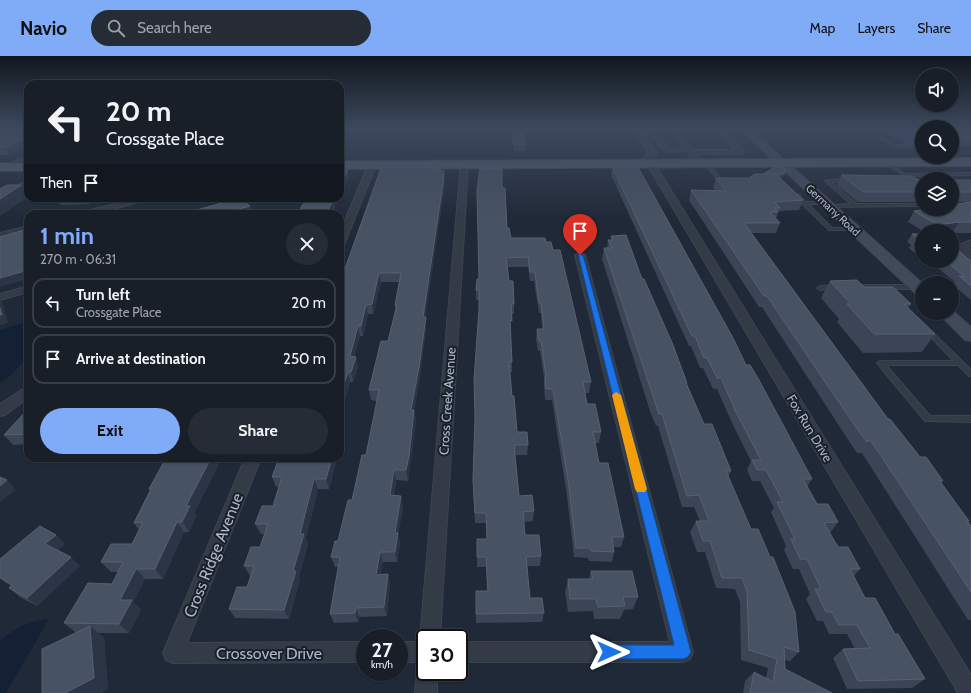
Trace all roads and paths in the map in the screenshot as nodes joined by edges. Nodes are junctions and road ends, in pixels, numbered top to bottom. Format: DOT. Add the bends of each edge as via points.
graph roads {
  1 [pos="22,159"];
  2 [pos="652,159"];
  3 [pos="697,159"];
  4 [pos="776,159"];
  5 [pos="959,161"];
  6 [pos="915,162"];
  7 [pos="971,162"];
  8 [pos="782,163"];
  9 [pos="887,163"];
  10 [pos="701,164"];
  11 [pos="344,165"];
  12 [pos="372,165"];
  13 [pos="464,165"];
  14 [pos="24,167"];
  15 [pos="3,168"];
  16 [pos="904,174"];
  17 [pos="971,174"];
  18 [pos="850,180"];
  19 [pos="904,180"];
  20 [pos="912,180"];
  21 [pos="736,181"];
  22 [pos="915,182"];
  23 [pos="24,185"];
  24 [pos="793,192"];
  25 [pos="0,200"];
  26 [pos="131,202"];
  27 [pos="140,202"];
  28 [pos="804,203"];
  29 [pos="827,204"];
  30 [pos="915,205"];
  31 [pos="856,206"];
  32 [pos="137,208"];
  33 [pos="101,210"];
  34 [pos="854,229"];
  35 [pos="24,230"];
  36 [pos="344,233"];
  37 [pos="0,236"];
  38 [pos="971,243"];
  39 [pos="580,255"];
  40 [pos="971,257"];
  41 [pos="915,284"];
  42 [pos="844,287"];
  43 [pos="852,287"];
  44 [pos="884,287"];
  45 [pos="820,288"];
  46 [pos="24,289"];
  47 [pos="915,289"];
  48 [pos="0,297"];
  49 [pos="895,298"];
  50 [pos="954,320"];
  51 [pos="922,325"];
  52 [pos="971,336"];
  53 [pos="960,363"];
  54 [pos="971,374"];
  55 [pos="24,394"];
  56 [pos="0,411"];
  57 [pos="971,419"];
  58 [pos="251,462"];
  59 [pos="431,629"];
  60 [pos="356,652"];
  61 [pos="468,652"];
  62 [pos="173,653"];
  63 [pos="427,681"];
  64 [pos="426,693"];
  65 [pos="970,693"];
  1 -- 15 [label="street"];
  2 -- 10 [label="main road"];
  2 -- 13 [label="main road"];
  2 -- 65 [label="street, Fox Run Drive"];
  3 -- 10 [label="street"];
  4 -- 8 [label="main road, Germany Road"];
  5 -- 7 [label="main road"];
  6 -- 9 [label="main road"];
  8 -- 9 [label="main road"];
  8 -- 10 [label="main road"];
  8 -- 29 [label="main road, Germany Road"];
  9 -- 16 [label="lane"];
  10 -- 21 [label="lane" via="720,180"];
  11 -- 12 [label="main road"];
  12 -- 13 [label="main road"];
  12 -- 36 [label="street"];
  13 -- 59 [label="street, Cross Creek Avenue"];
  14 -- 15 [label="main road"];
  16 -- 17 [label="lane"];
  16 -- 20 [label="lane"];
  18 -- 31 [label="lane" via="827,181"];
  19 -- 20 [label="lane"];
  20 -- 22 [label="lane"];
  23 -- 25 [label="street"];
  24 -- 28 [label="lane"];
  26 -- 33 [label="street"];
  27 -- 32 [label="street"];
  28 -- 29 [label="lane"];
  28 -- 34 [label="lane" via="831,229"];
  29 -- 31 [label="lane"];
  29 -- 34 [label="main road, Germany Road"];
  30 -- 31 [label="lane"];
  34 -- 41 [label="main road, Germany Road"];
  35 -- 37 [label="street"];
  38 -- 40 [label="street" via="961,246"];
  39 -- 61 [label="street" via="683,652"];
  42 -- 45 [label="lane"];
  43 -- 44 [label="lane"];
  44 -- 47 [label="lane"];
  44 -- 49 [label="lane"];
  46 -- 48 [label="street"];
  50 -- 52 [label="main road"];
  51 -- 53 [label="lane"];
  53 -- 54 [label="lane"];
  53 -- 57 [label="lane" via="880,363 928,419"];
  55 -- 56 [label="street"];
  58 -- 62 [label="street, Cross Ridge Avenue"];
  60 -- 62 [label="street, Crossover Drive"];
  63 -- 64 [label="street"];
}
